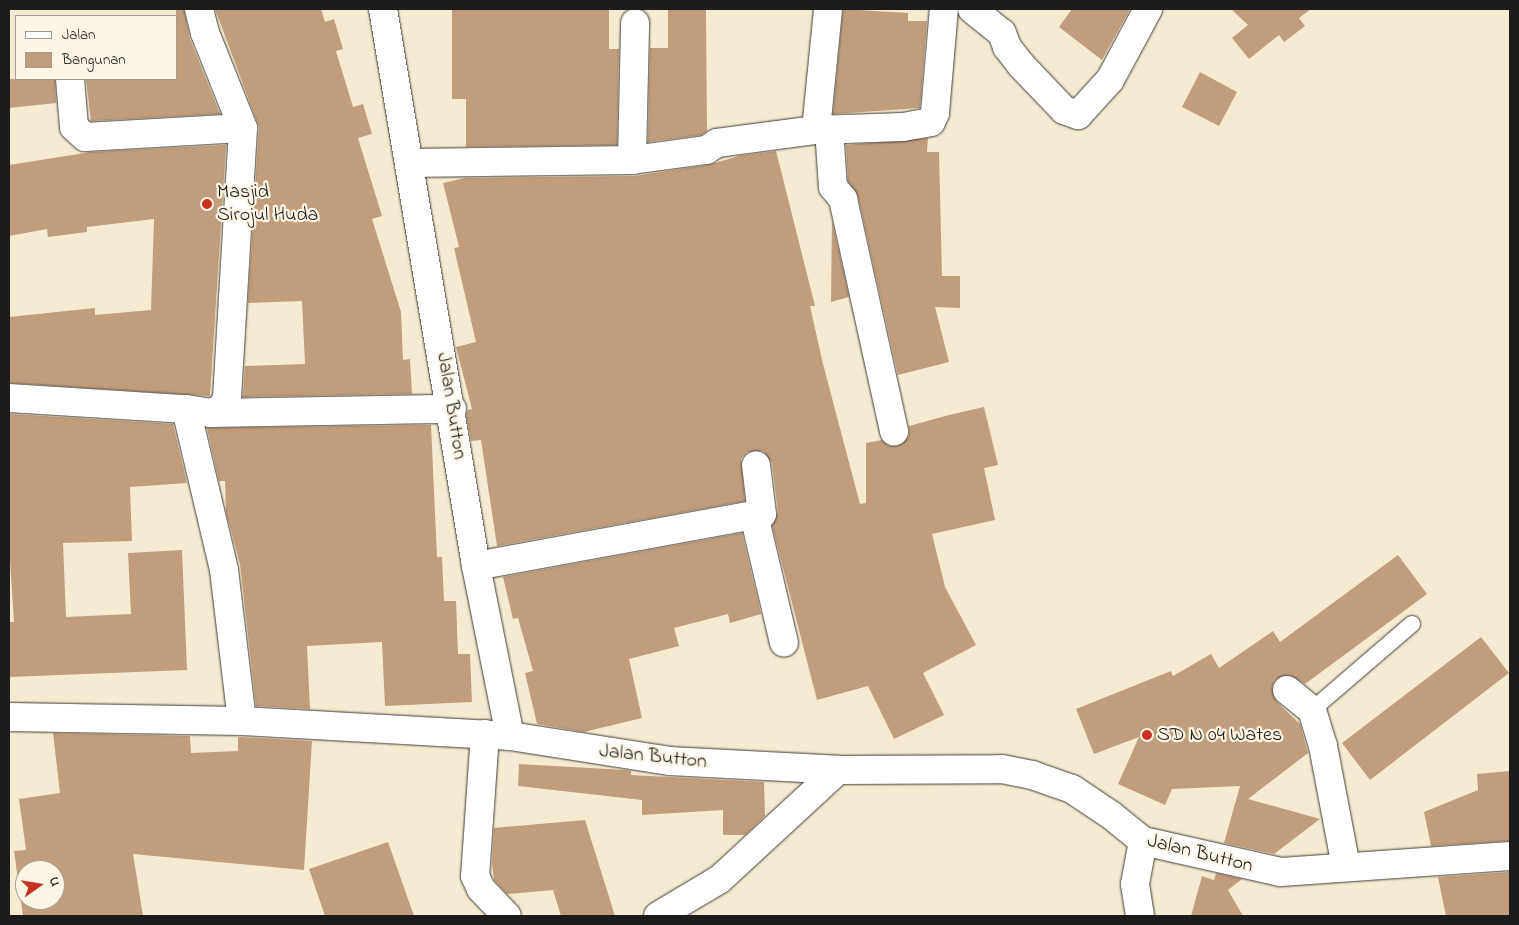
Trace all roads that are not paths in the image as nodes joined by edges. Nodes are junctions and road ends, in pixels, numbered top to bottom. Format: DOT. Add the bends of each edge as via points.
graph roads {
  1 [pos="199,9"];
  2 [pos="383,9"];
  3 [pos="828,9"];
  4 [pos="944,9"];
  5 [pos="972,9"];
  6 [pos="1148,9"];
  7 [pos="635,23"];
  8 [pos="70,80"];
  9 [pos="243,128"];
  10 [pos="823,129"];
  11 [pos="632,160"];
  12 [pos="410,163"];
  13 [pos="9,398"];
  14 [pos="452,409"];
  15 [pos="198,411"];
  16 [pos="894,430"];
  17 [pos="756,465"];
  18 [pos="754,515"];
  19 [pos="476,566"];
  20 [pos="1412,624"];
  21 [pos="784,643"];
  22 [pos="1288,690"];
  23 [pos="1312,710"];
  24 [pos="9,716"];
  25 [pos="242,722"];
  26 [pos="498,735"];
  27 [pos="838,770"];
  28 [pos="1143,841"];
  29 [pos="1510,856"];
  30 [pos="1346,867"];
  31 [pos="507,916"];
  32 [pos="658,916"];
  33 [pos="1140,916"];
  1 -- 9 [label="street" via="205,33"];
  2 -- 12 [label="street, Jalan Button"];
  3 -- 10 [label="street"];
  4 -- 10 [label="street" via="935,113 931,122 902,127"];
  5 -- 6 [label="street" via="1002,33 1007,47 1021,65 1064,110 1078,115 1110,80"];
  7 -- 11 [label="street"];
  8 -- 9 [label="street" via="74,127 85,137"];
  9 -- 15 [label="street" via="227,398 222,408"];
  10 -- 11 [label="street" via="717,142 706,150"];
  10 -- 16 [label="street" via="833,187 843,199"];
  11 -- 12 [label="street"];
  12 -- 14 [label="street, Jalan Button"];
  13 -- 15 [label="street"];
  14 -- 15 [label="street"];
  14 -- 19 [label="street, Jalan Button"];
  15 -- 25 [label="street" via="224,570"];
  17 -- 18 [label="street" via="762,514"];
  18 -- 19 [label="street"];
  18 -- 21 [label="street"];
  19 -- 26 [label="street, Jalan Button"];
  20 -- 23 [label="lane"];
  22 -- 23 [label="street"];
  23 -- 30 [label="street" via="1323,746"];
  24 -- 25 [label="street"];
  25 -- 26 [label="street"];
  26 -- 27 [label="street, Jalan Button" via="670,761"];
  26 -- 31 [label="street" via="475,876 481,889"];
  27 -- 28 [label="street, Jalan Button" via="1002,769 1032,774 1072,789"];
  27 -- 32 [label="street" via="720,879"];
  28 -- 30 [label="street, Jalan Button" via="1281,872"];
  28 -- 33 [label="street" via="1135,884"];
  29 -- 30 [label="street, Jalan Button"];
}
